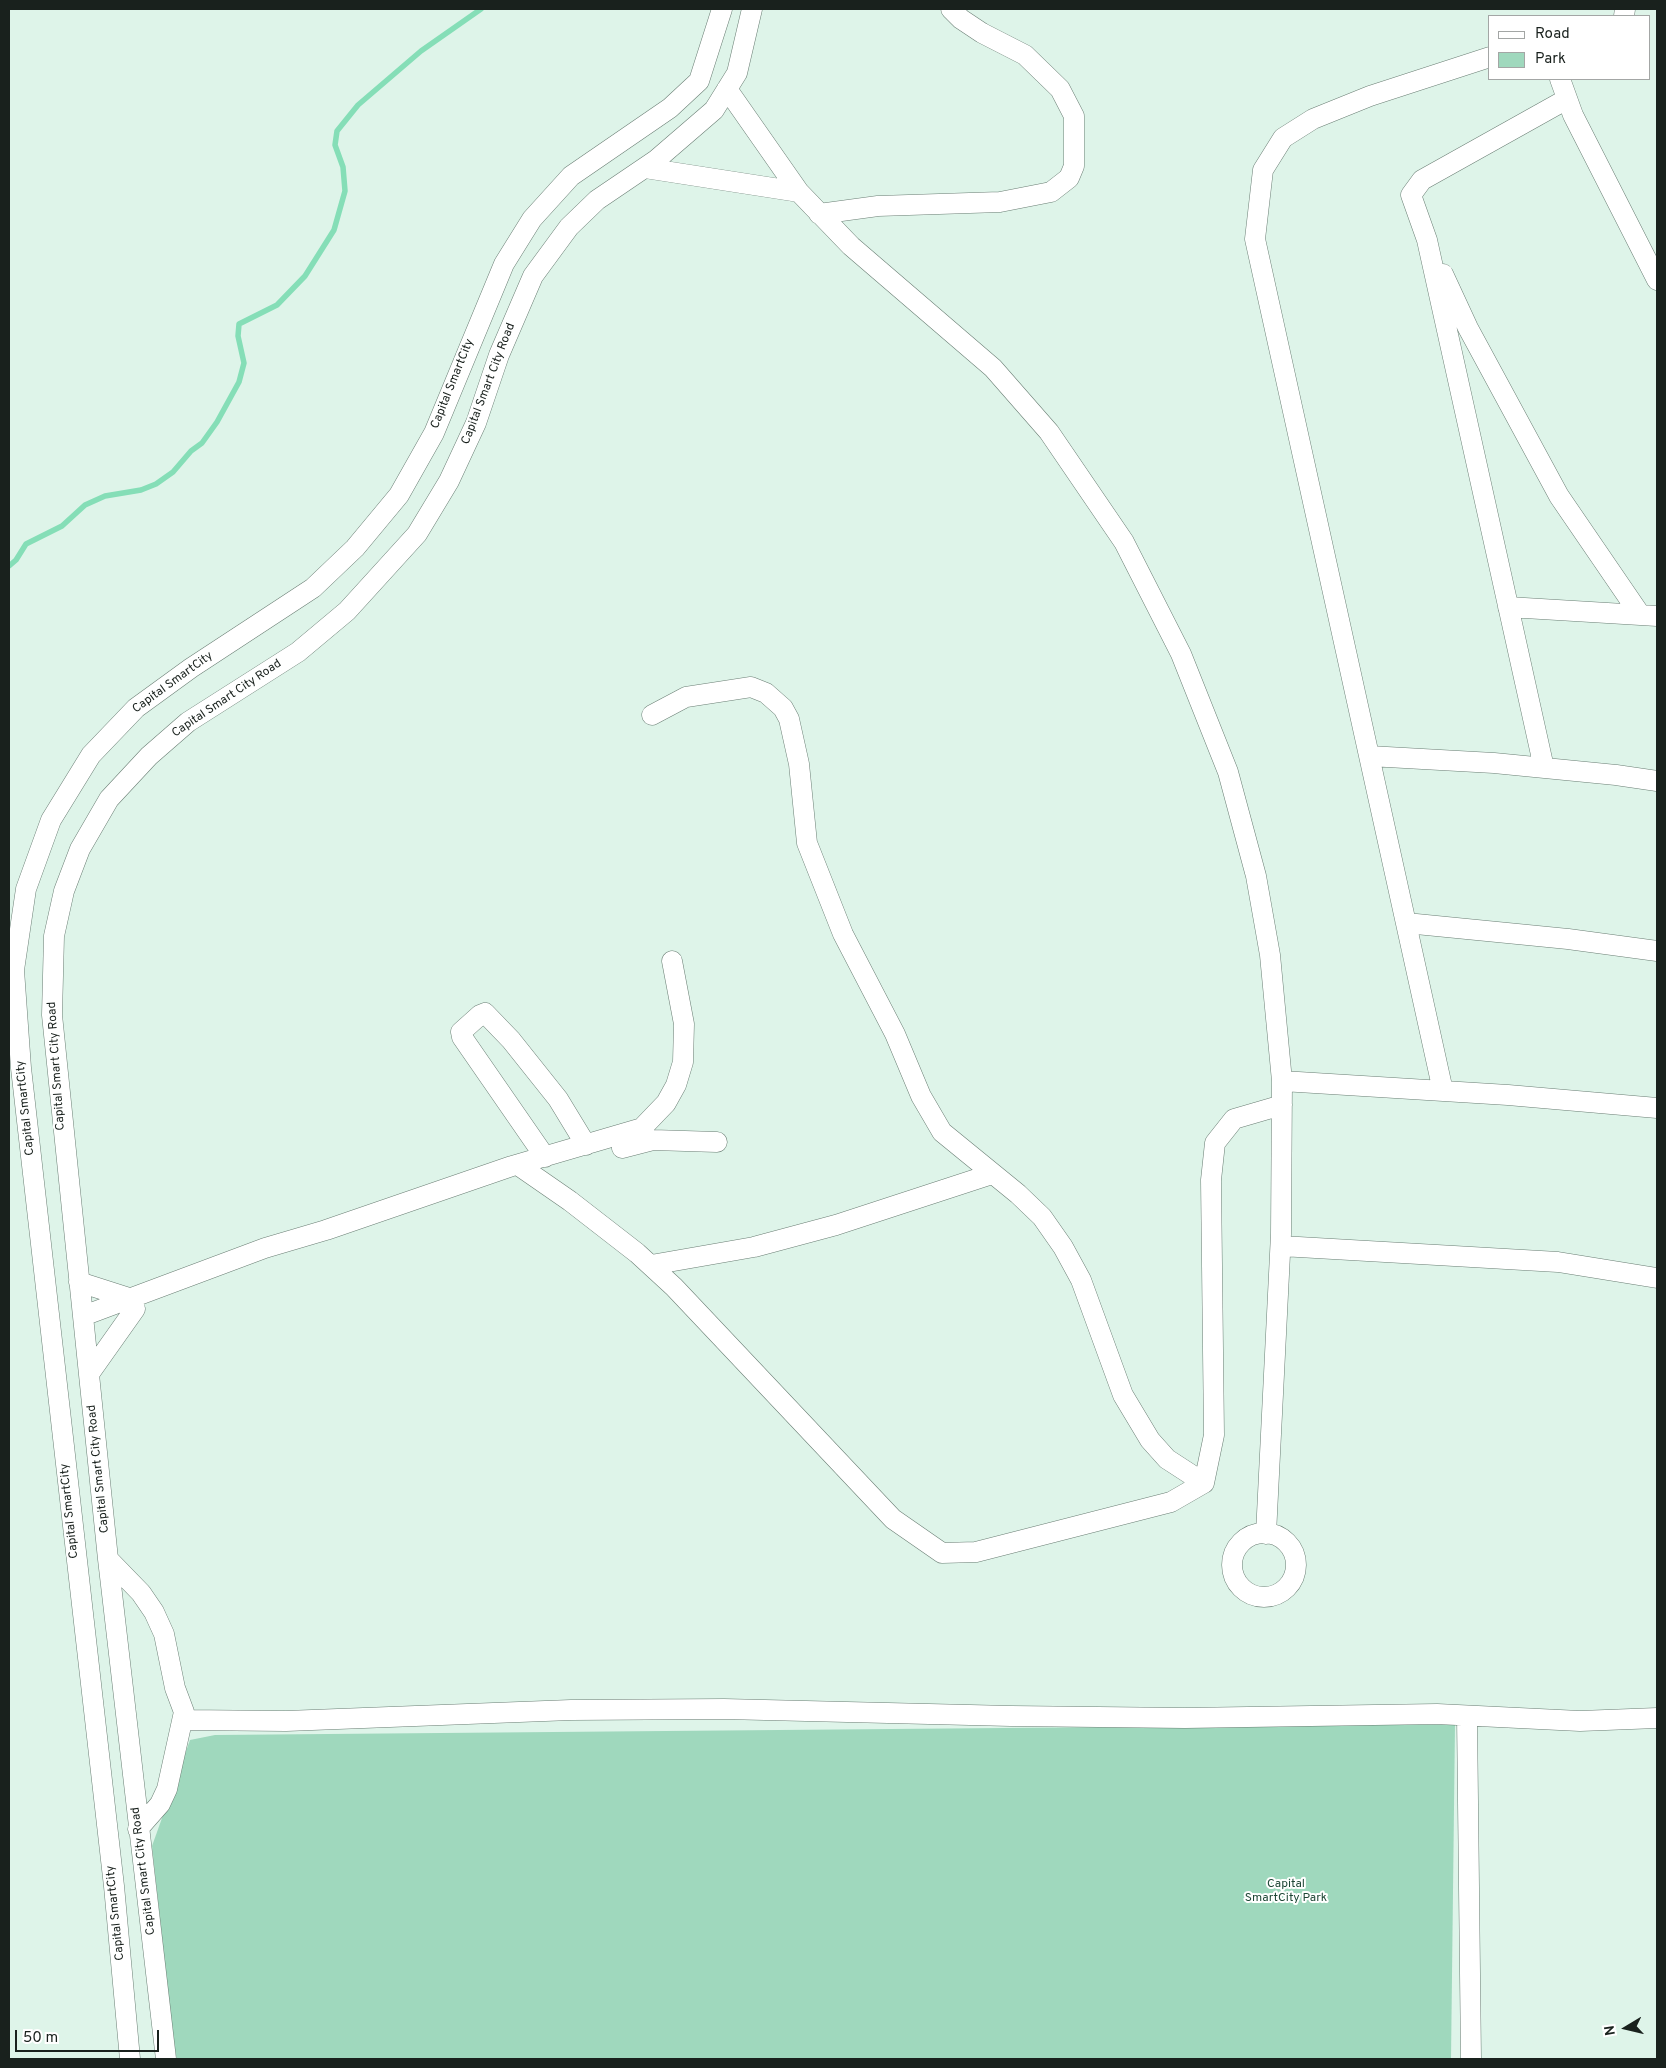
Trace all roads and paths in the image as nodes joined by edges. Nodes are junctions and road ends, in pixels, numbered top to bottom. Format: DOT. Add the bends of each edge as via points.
graph roads {
  1 [pos="722,9"];
  2 [pos="752,9"];
  3 [pos="951,9"];
  4 [pos="1488,58"];
  5 [pos="1560,80"];
  6 [pos="727,89"];
  7 [pos="1567,99"];
  8 [pos="645,168"];
  9 [pos="799,192"];
  10 [pos="819,214"];
  11 [pos="1427,240"];
  12 [pos="1657,280"];
  13 [pos="1508,607"];
  14 [pos="1648,614"];
  15 [pos="652,715"];
  16 [pos="1369,756"];
  17 [pos="1544,768"];
  18 [pos="1657,781"];
  19 [pos="1406,924"];
  20 [pos="1657,951"];
  21 [pos="672,961"];
  22 [pos="1282,1081"];
  23 [pos="1443,1091"];
  24 [pos="1282,1105"];
  25 [pos="1657,1108"];
  26 [pos="644,1134"];
  27 [pos="717,1142"];
  28 [pos="586,1145"];
  29 [pos="545,1157"];
  30 [pos="525,1170"];
  31 [pos="992,1174"];
  32 [pos="1281,1246"];
  33 [pos="651,1265"];
  34 [pos="1657,1278"];
  35 [pos="79,1282"];
  36 [pos="132,1304"];
  37 [pos="83,1323"];
  38 [pos="89,1374"];
  39 [pos="1204,1483"];
  40 [pos="1266,1534"];
  41 [pos="108,1559"];
  42 [pos="1467,1716"];
  43 [pos="1657,1718"];
  44 [pos="184,1720"];
  45 [pos="138,1829"];
  46 [pos="130,2059"];
  47 [pos="166,2059"];
  48 [pos="1471,2059"];
  1 -- 46 [label="street, Capital SmartCity" via="699,81 670,108 571,176 532,219 504,264 434,433 399,495 355,548 313,588 136,708 91,755 51,820 26,889 14,970 21,1068 114,1886"];
  2 -- 6 [label="street, Capital Smart City Road" via="737,73"];
  3 -- 10 [label="street" via="982,33 1025,55 1060,88 1074,116 1074,166 1069,178 1051,192 1000,202 878,206"];
  4 -- 16 [label="street" via="1435,73 1313,119 1283,138 1263,170 1255,239"];
  5 -- 7 [label="street"];
  6 -- 8 [label="street, Capital Smart City Road" via="714,110"];
  6 -- 9 [label="street"];
  7 -- 11 [label="street" via="1422,180 1411,195"];
  7 -- 12 [label="street"];
  8 -- 9 [label="street"];
  8 -- 35 [label="street, Capital Smart City Road" via="597,200 569,227 533,276 499,355 476,423 450,480 417,534 347,611 298,652 188,722 149,756 109,799 80,850 64,892 54,936 52,1015"];
  9 -- 10 [label="street"];
  10 -- 22 [label="street" via="851,246 993,368 1049,432 1124,542 1181,654 1228,772 1256,876 1270,955"];
  11 -- 13 [label="street"];
  11 -- 14 [label="street" via="1468,328 1559,496"];
  13 -- 14 [label="street"];
  13 -- 17 [label="street"];
  15 -- 31 [label="street" via="686,697 751,688 766,693 783,708 789,719 799,764 807,843 843,934 895,1034 921,1096 942,1132"];
  16 -- 17 [label="street"];
  16 -- 19 [label="street"];
  17 -- 18 [label="street"];
  19 -- 20 [label="street"];
  19 -- 23 [label="street"];
  21 -- 26 [label="street" via="684,1024 683,1062 666,1103"];
  22 -- 23 [label="street"];
  22 -- 24 [label="street"];
  23 -- 25 [label="street"];
  24 -- 32 [label="street"];
  24 -- 39 [label="street" via="1234,1119 1215,1143 1210,1180 1214,1435"];
  26 -- 27 [label="street"];
  26 -- 28 [label="street"];
  26 -- 30 [label="street"];
  28 -- 29 [label="street"];
  28 -- 29 [label="street" via="558,1099 523,1055 485,1013 480,1015 461,1032 462,1037"];
  29 -- 30 [label="street"];
  30 -- 33 [label="street" via="570,1200"];
  30 -- 36 [label="street"];
  31 -- 33 [label="street" via="836,1225 754,1247"];
  31 -- 39 [label="street" via="1042,1217 1063,1247 1081,1280 1123,1395 1150,1440 1167,1459"];
  32 -- 34 [label="street" via="1558,1262"];
  32 -- 40 [label="street"];
  33 -- 39 [label="street" via="893,1519 942,1552 976,1552 1171,1502"];
  35 -- 36 [label="street"];
  35 -- 37 [label="street, Capital Smart City Road"];
  36 -- 37 [label="street"];
  36 -- 38 [label="street"];
  37 -- 38 [label="street, Capital Smart City Road"];
  38 -- 41 [label="street, Capital Smart City Road"];
  41 -- 44 [label="street" via="141,1593 154,1612 164,1634"];
  41 -- 45 [label="street, Capital Smart City Road"];
  42 -- 43 [label="street" via="1580,1721"];
  42 -- 44 [label="street" via="1185,1718 724,1709"];
  42 -- 48 [label="street"];
  44 -- 45 [label="street" via="167,1789 160,1804"];
  45 -- 47 [label="street, Capital Smart City Road"];
}
